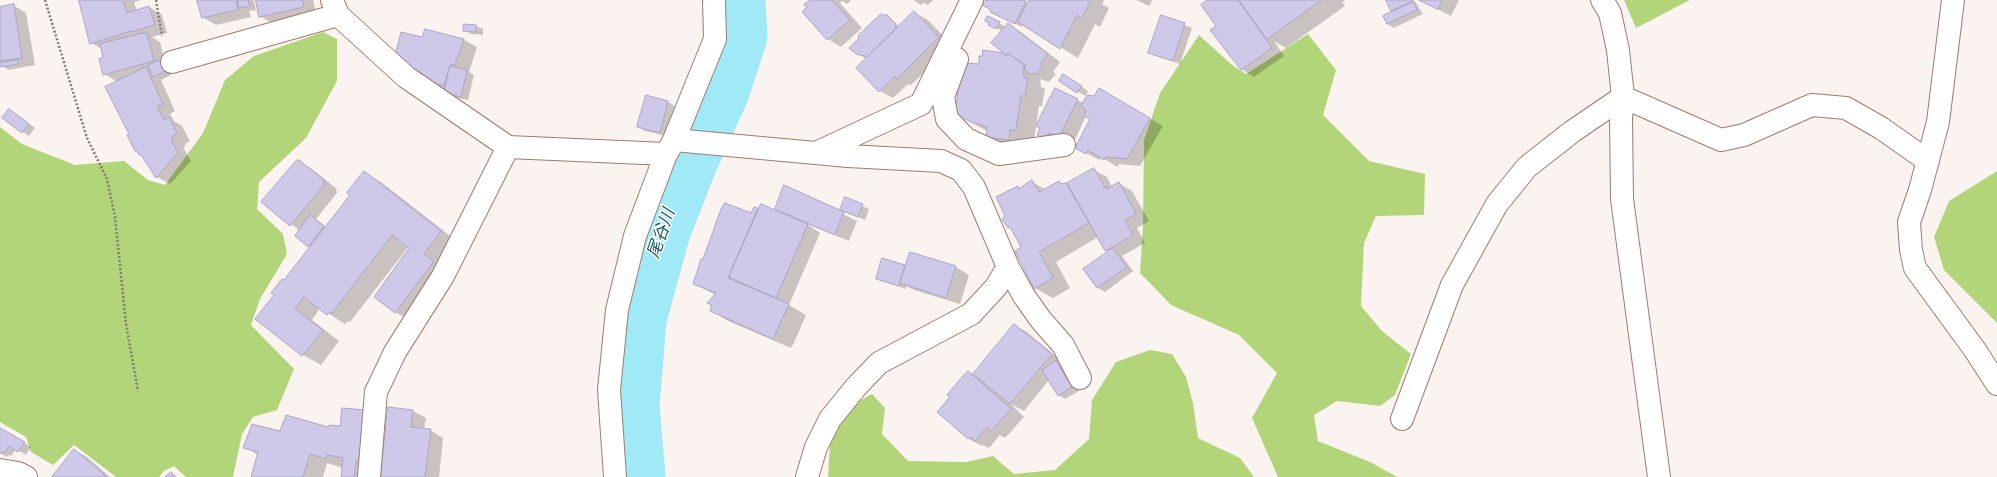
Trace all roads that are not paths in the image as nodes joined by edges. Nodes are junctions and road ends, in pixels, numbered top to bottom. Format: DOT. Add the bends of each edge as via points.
graph roads {
  1 [pos="714,0"];
  2 [pos="972,0"];
  3 [pos="1602,0"];
  4 [pos="1953,0"];
  5 [pos="335,8"];
  6 [pos="957,32"];
  7 [pos="172,62"];
  8 [pos="1623,97"];
  9 [pos="1064,145"];
  10 [pos="508,147"];
  11 [pos="670,147"];
  12 [pos="815,153"];
  13 [pos="1928,161"];
  14 [pos="1008,267"];
  15 [pos="1080,378"];
  16 [pos="1997,384"];
  17 [pos="1402,419"];
  18 [pos="0,470"];
  19 [pos="26,477"];
  20 [pos="369,477"];
  21 [pos="615,477"];
  22 [pos="807,477"];
  23 [pos="1659,477"];
  1 -- 11 [label="street" via="715,39"];
  2 -- 6 [label="street"];
  3 -- 8 [label="street" via="1610,13 1618,50"];
  4 -- 13 [label="street" via="1938,122"];
  5 -- 7 [label="street"];
  5 -- 10 [label="street" via="406,77"];
  6 -- 9 [label="street" via="958,59 943,97 947,119 966,139 999,154"];
  6 -- 12 [label="street" via="921,104"];
  8 -- 13 [label="street" via="1721,140 1744,135 1812,105 1846,108 1881,128"];
  8 -- 17 [label="street" via="1527,167 1497,204 1452,285"];
  8 -- 23 [label="street" via="1622,199"];
  10 -- 11 [label="street"];
  10 -- 20 [label="street" via="443,276 395,352 376,392"];
  11 -- 12 [label="street"];
  11 -- 21 [label="street" via="635,236 617,310 609,390"];
  12 -- 14 [label="street" via="942,161 962,170 974,188"];
  13 -- 16 [label="street" via="1909,222 1914,268"];
  14 -- 15 [label="street" via="1024,296 1063,345"];
  14 -- 22 [label="street" via="996,287 971,314 879,363 830,419 816,447"];
  18 -- 19 [label="street"];
}
